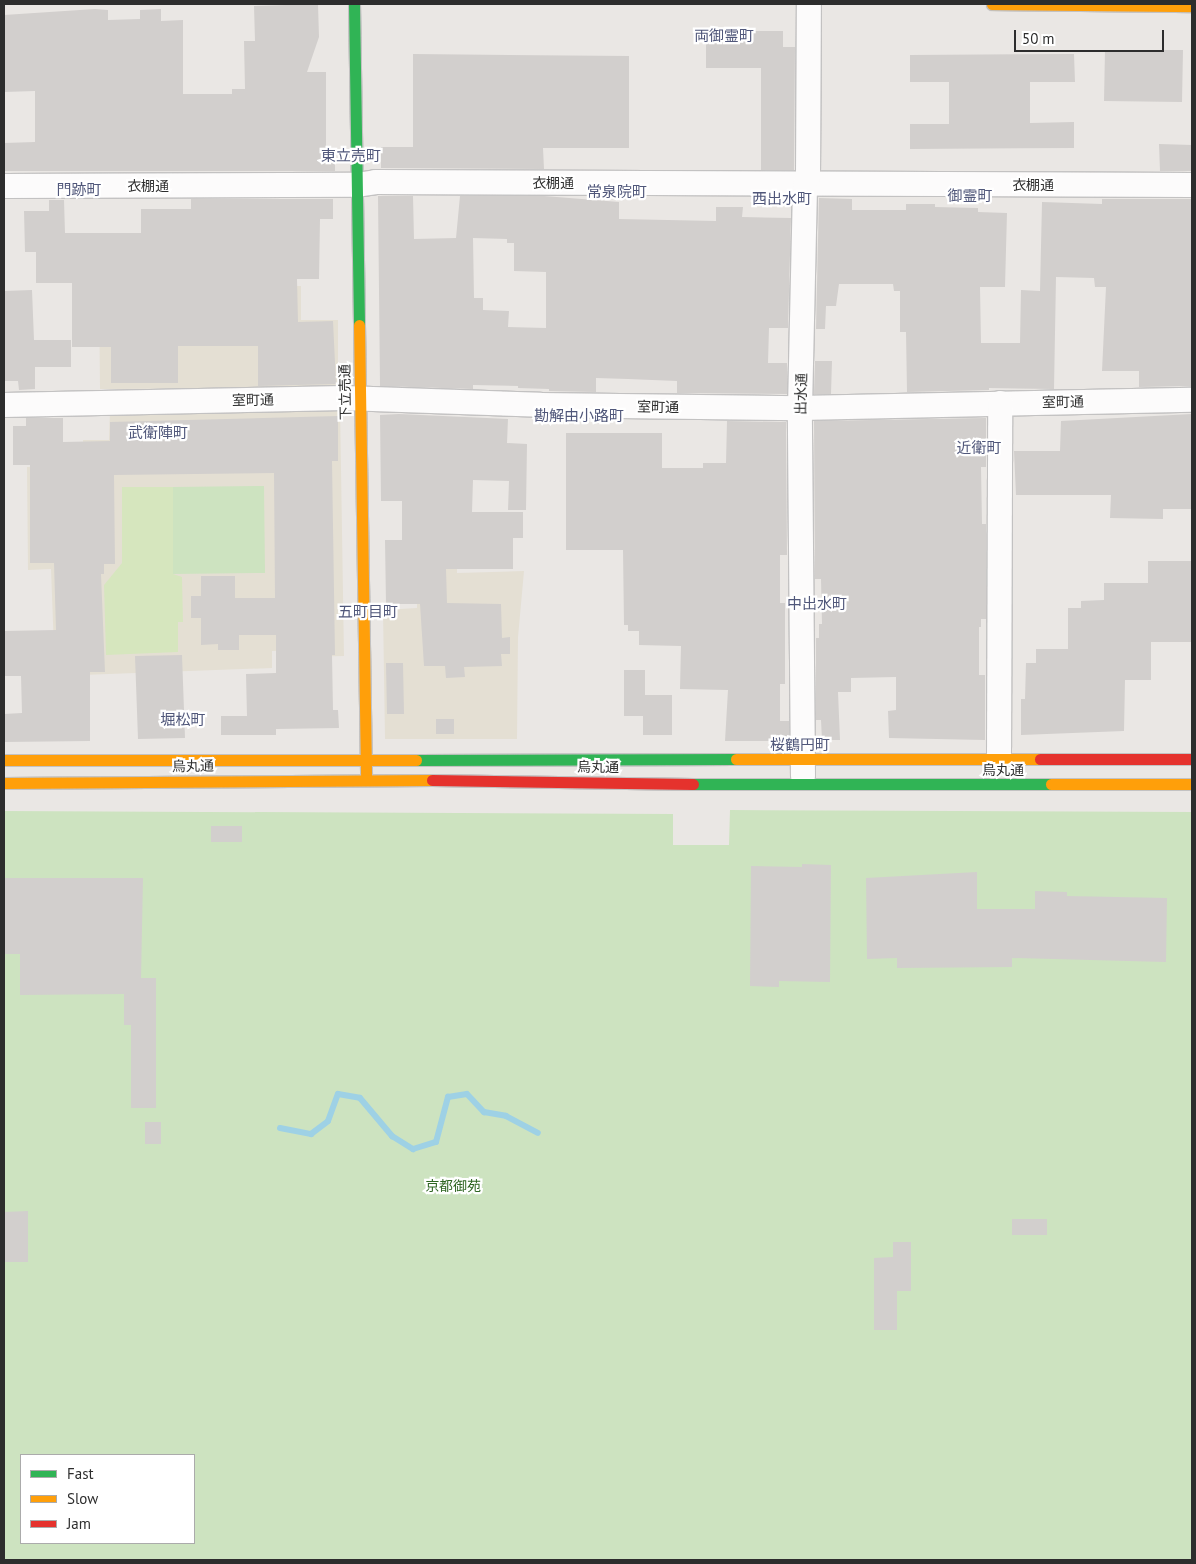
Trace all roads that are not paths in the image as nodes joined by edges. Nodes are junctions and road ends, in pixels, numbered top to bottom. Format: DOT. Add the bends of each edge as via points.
graph roads {
  1 [pos="354,4"];
  2 [pos="809,4"];
  3 [pos="992,4"];
  4 [pos="1192,6"];
  5 [pos="357,185"];
  6 [pos="1192,185"];
  7 [pos="4,186"];
  8 [pos="805,186"];
  9 [pos="360,400"];
  10 [pos="1192,400"];
  11 [pos="4,404"];
  12 [pos="1000,404"];
  13 [pos="800,408"];
  14 [pos="366,758"];
  15 [pos="999,758"];
  16 [pos="1192,759"];
  17 [pos="4,760"];
  18 [pos="803,761"];
  19 [pos="366,780"];
  20 [pos="4,783"];
  21 [pos="1192,784"];
  22 [pos="803,785"];
  1 -- 5 [label="main road, 下立売通"];
  2 -- 8 [label="street, 出水通" via="808,177"];
  3 -- 4 [label="main road"];
  5 -- 7 [label="street, 衣棚通"];
  5 -- 8 [label="street, 衣棚通" via="376,182"];
  5 -- 9 [label="main road, 下立売通"];
  6 -- 8 [label="street, 衣棚通"];
  8 -- 13 [label="street, 出水通"];
  9 -- 11 [label="street, 室町通"];
  9 -- 13 [label="street, 室町通"];
  9 -- 14 [label="main road, 下立売通"];
  10 -- 12 [label="street, 室町通"];
  12 -- 13 [label="street, 室町通"];
  12 -- 15 [label="street"];
  13 -- 18 [label="street, 出水通"];
  14 -- 17 [label="main road, 烏丸通"];
  14 -- 18 [label="main road, 烏丸通"];
  14 -- 19 [label="main road, 下立売通"];
  15 -- 16 [label="main road, 烏丸通"];
  15 -- 18 [label="main road, 烏丸通"];
  18 -- 22 [label="street, 出水通"];
  19 -- 20 [label="main road, 烏丸通"];
  19 -- 22 [label="main road, 烏丸通"];
  21 -- 22 [label="main road, 烏丸通"];
}
